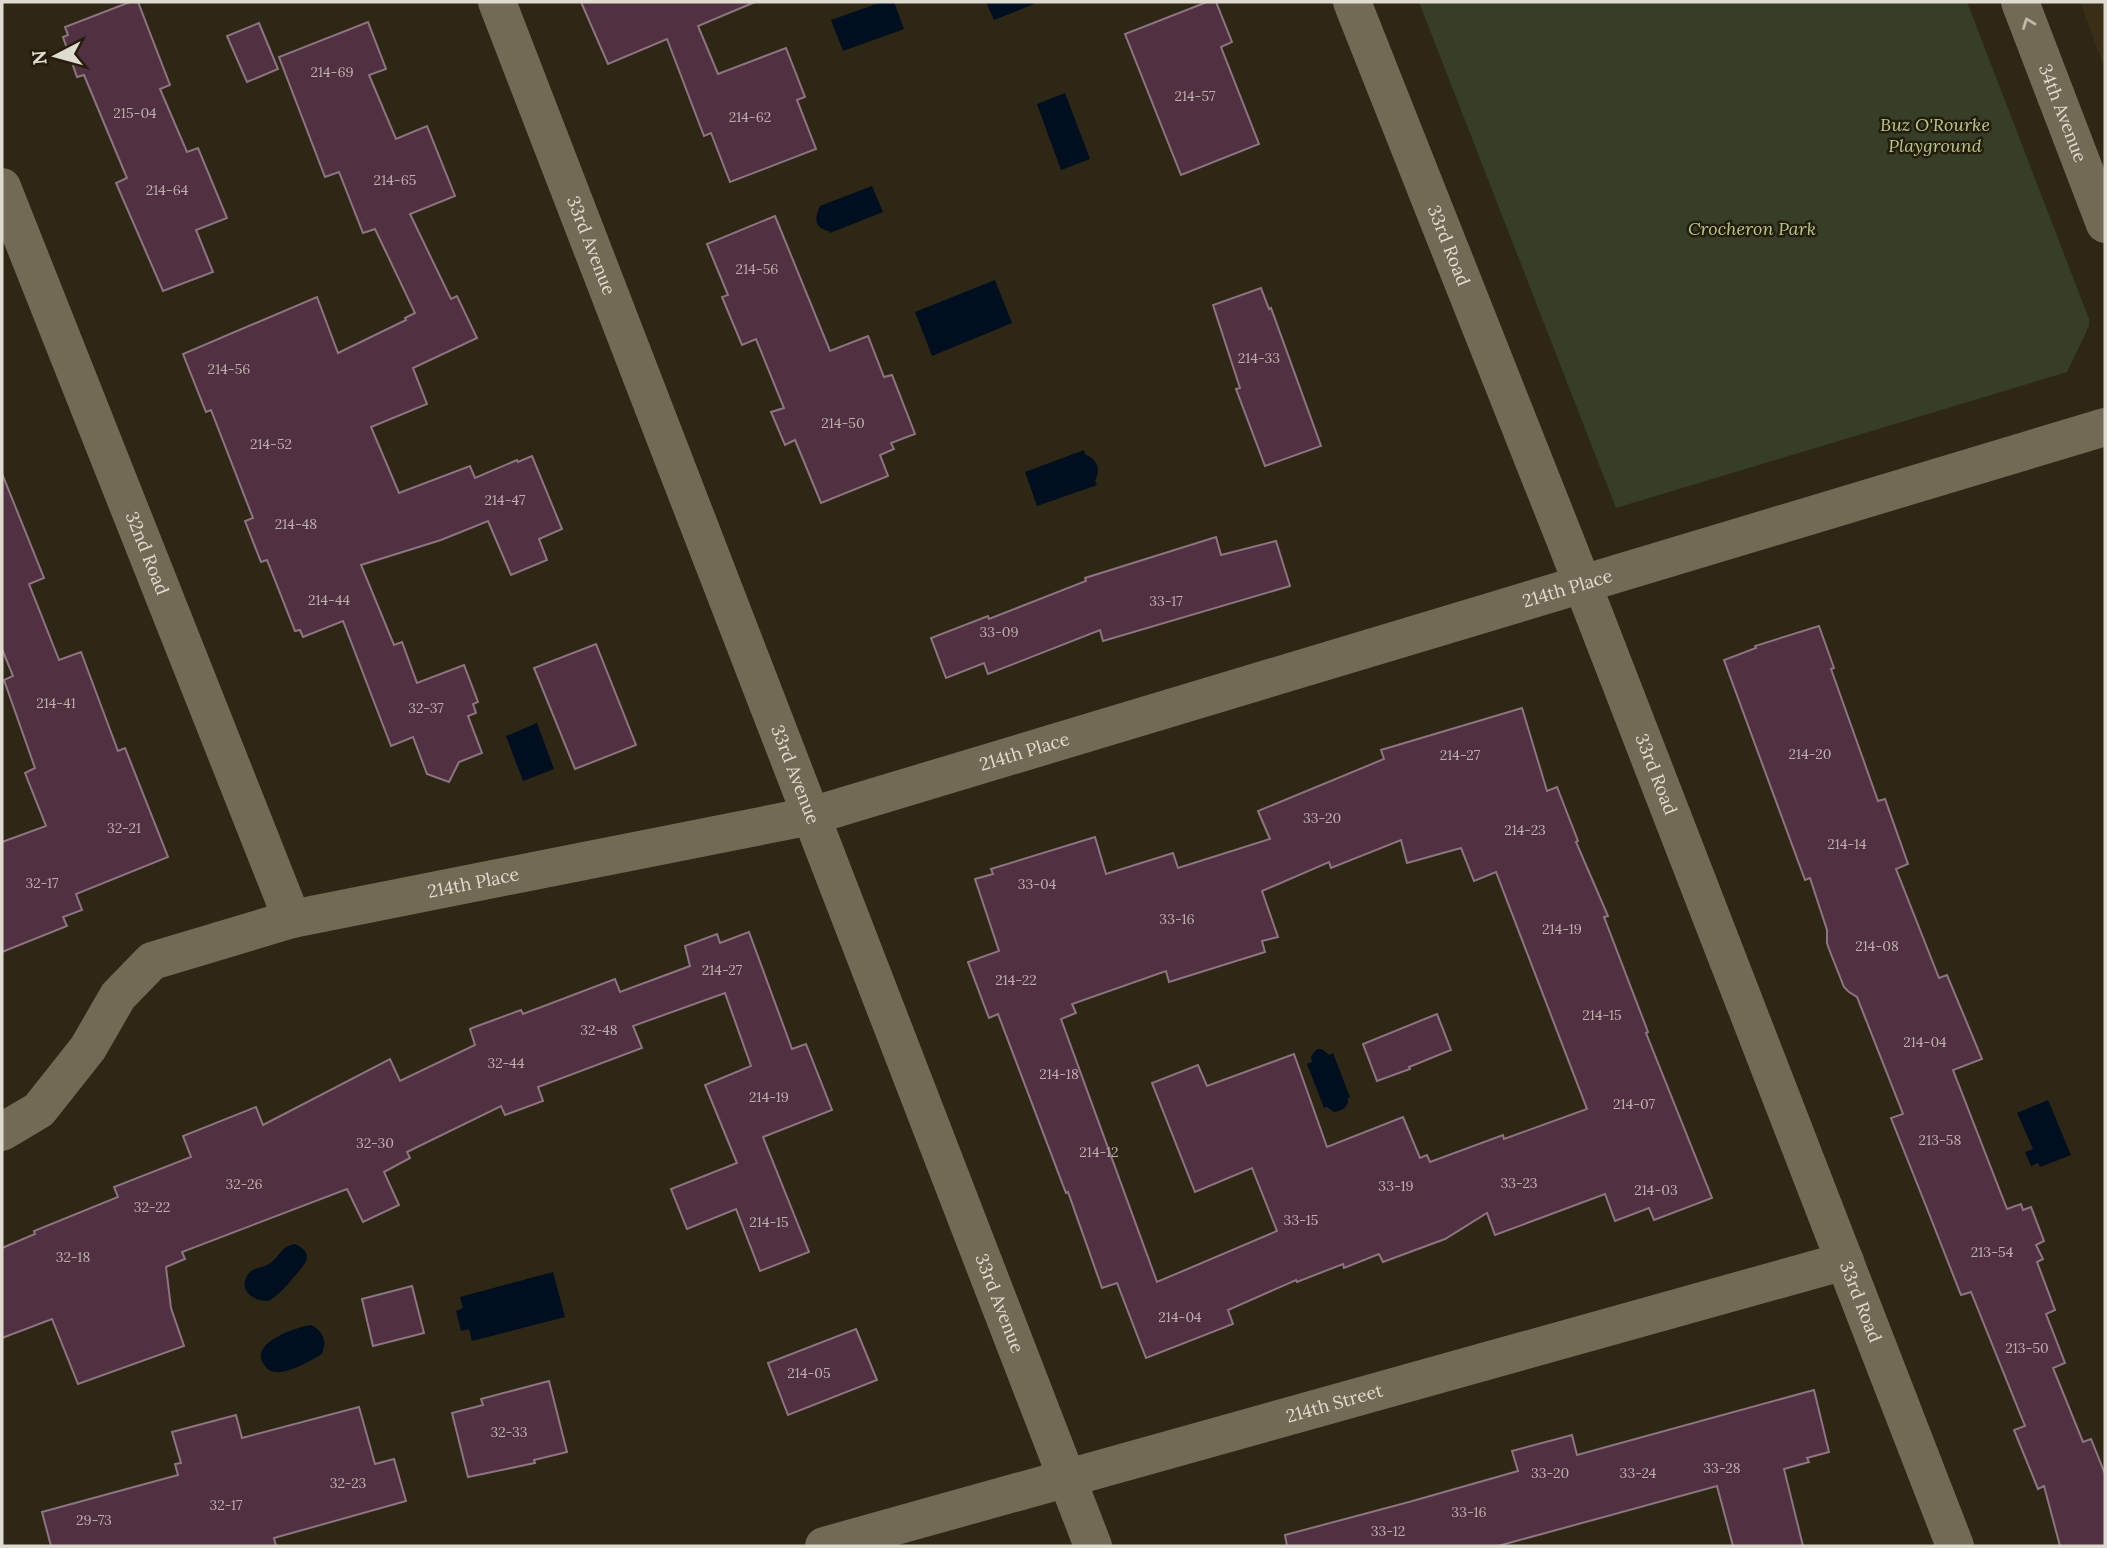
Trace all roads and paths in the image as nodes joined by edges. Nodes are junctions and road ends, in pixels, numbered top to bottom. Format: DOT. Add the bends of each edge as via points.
graph roads {
  1 [pos="497,2"];
  2 [pos="1352,2"];
  3 [pos="2020,2"];
  4 [pos="2,187"];
  5 [pos="2105,224"];
  6 [pos="16,266"];
  7 [pos="2105,427"];
  8 [pos="1582,585"];
  9 [pos="811,816"];
  10 [pos="292,919"];
  11 [pos="2,1132"];
  12 [pos="1845,1261"];
  13 [pos="1066,1478"];
  14 [pos="824,1546"];
  15 [pos="1093,1546"];
  16 [pos="1955,1546"];
  1 -- 9 [label="street, 33rd Avenue"];
  2 -- 8 [label="street, 33rd Road"];
  5 -- 3 [label="street, 34th Avenue, one-way"];
  4 -- 6 [label="street, 32nd Road"];
  6 -- 10 [label="street, 32nd Road"];
  7 -- 8 [label="street, 214th Place"];
  8 -- 9 [label="street, 214th Place"];
  8 -- 12 [label="street, 33rd Road"];
  9 -- 10 [label="street, 214th Place"];
  9 -- 13 [label="street, 33rd Avenue"];
  10 -- 11 [label="street, 214th Place" via="152,961 118,996 88,1048 39,1111"];
  12 -- 13 [label="street, 214th Street"];
  12 -- 16 [label="street, 33rd Road"];
  13 -- 14 [label="street, 214th Street"];
  13 -- 15 [label="street, 33rd Avenue"];
}
